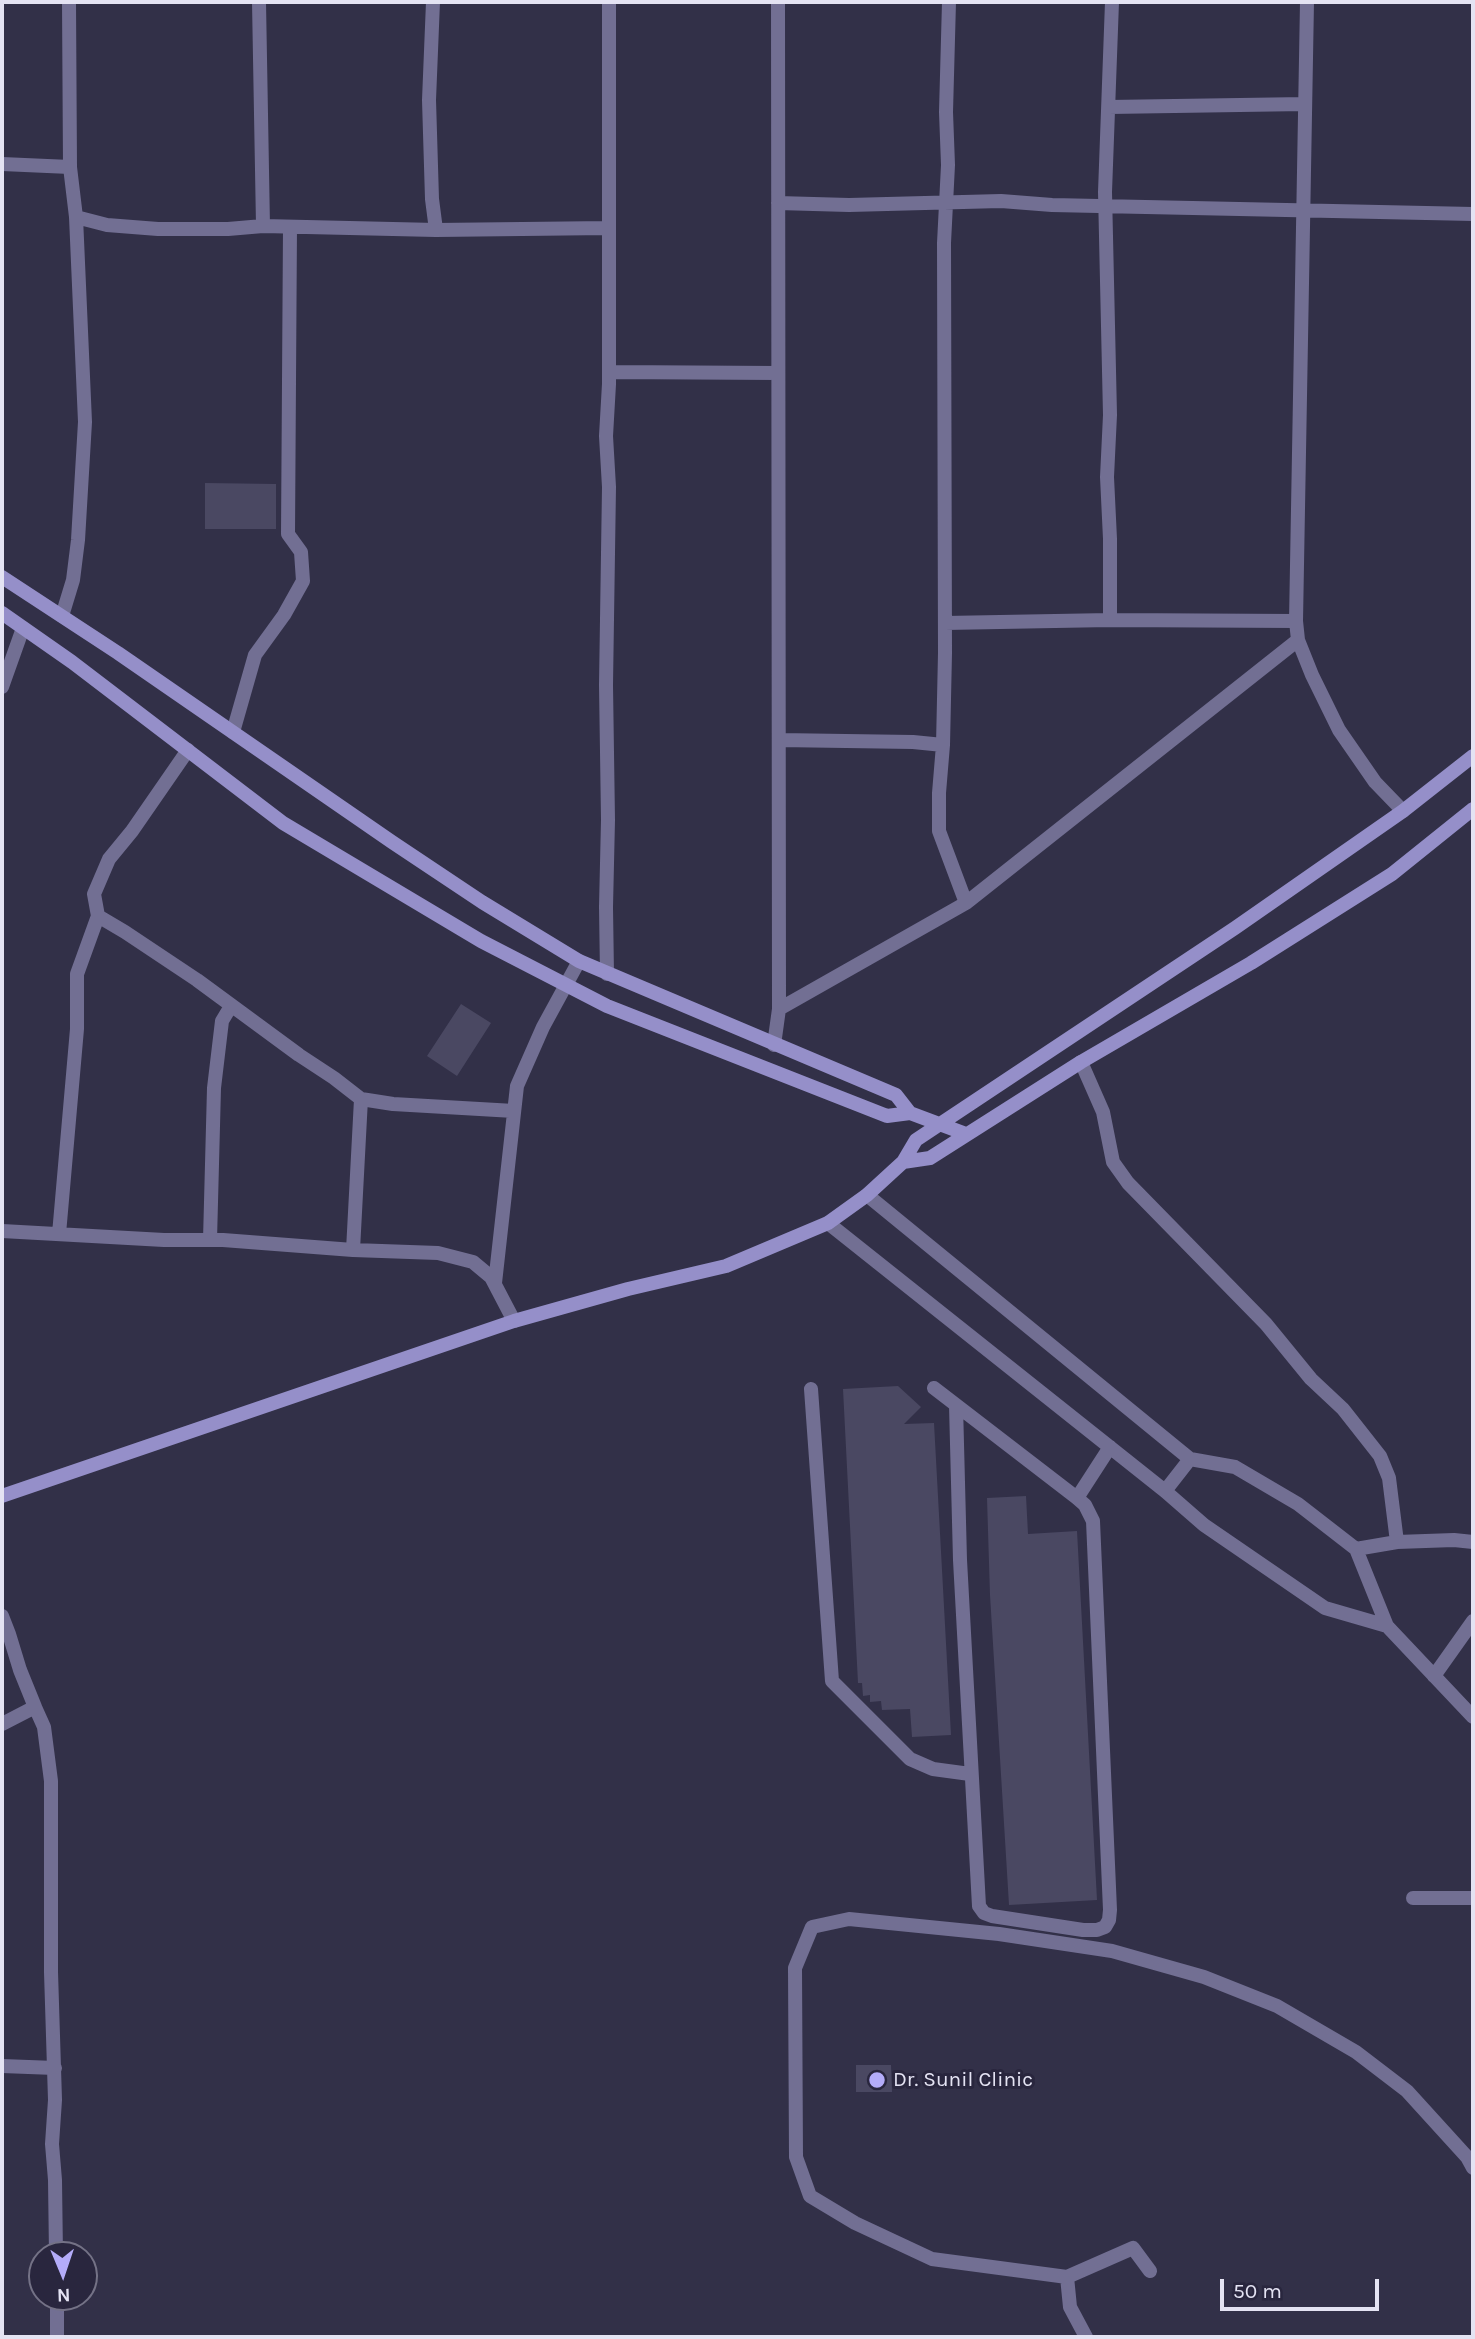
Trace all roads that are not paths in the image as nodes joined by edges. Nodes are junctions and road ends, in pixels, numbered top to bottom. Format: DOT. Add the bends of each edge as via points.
graph roads {
  1 [pos="69,2"];
  2 [pos="259,2"];
  3 [pos="433,2"];
  4 [pos="609,2"];
  5 [pos="778,2"];
  6 [pos="948,2"];
  7 [pos="1112,2"];
  8 [pos="1307,2"];
  9 [pos="1305,104"];
  10 [pos="1110,107"];
  11 [pos="2,164"];
  12 [pos="70,167"];
  13 [pos="778,203"];
  14 [pos="947,203"];
  15 [pos="1106,205"];
  16 [pos="1303,211"];
  17 [pos="1473,214"];
  18 [pos="76,216"];
  19 [pos="263,226"];
  20 [pos="290,228"];
  21 [pos="608,228"];
  22 [pos="436,230"];
  23 [pos="609,372"];
  24 [pos="778,373"];
  25 [pos="2,577"];
  26 [pos="2,613"];
  27 [pos="62,616"];
  28 [pos="1110,620"];
  29 [pos="1296,621"];
  30 [pos="945,623"];
  31 [pos="23,628"];
  32 [pos="1298,640"];
  33 [pos="2,687"];
  34 [pos="233,732"];
  35 [pos="779,740"];
  36 [pos="943,745"];
  37 [pos="188,750"];
  38 [pos="1473,756"];
  39 [pos="1473,809"];
  40 [pos="1403,811"];
  41 [pos="966,903"];
  42 [pos="98,916"];
  43 [pos="579,961"];
  44 [pos="607,974"];
  45 [pos="566,985"];
  46 [pos="231,1006"];
  47 [pos="779,1009"];
  48 [pos="774,1045"];
  49 [pos="1081,1062"];
  50 [pos="361,1099"];
  51 [pos="514,1111"];
  52 [pos="910,1113"];
  53 [pos="943,1124"];
  54 [pos="966,1134"];
  55 [pos="903,1162"];
  56 [pos="867,1195"];
  57 [pos="828,1223"];
  58 [pos="2,1231"];
  59 [pos="59,1234"];
  60 [pos="210,1240"];
  61 [pos="353,1250"];
  62 [pos="495,1283"];
  63 [pos="514,1321"];
  64 [pos="934,1388"];
  65 [pos="811,1389"];
  66 [pos="956,1405"];
  67 [pos="1110,1447"];
  68 [pos="1190,1459"];
  69 [pos="1166,1491"];
  70 [pos="2,1496"];
  71 [pos="1077,1498"];
  72 [pos="1396,1542"];
  73 [pos="1473,1542"];
  74 [pos="1356,1549"];
  75 [pos="2,1616"];
  76 [pos="1473,1621"];
  77 [pos="1387,1626"];
  78 [pos="1434,1676"];
  79 [pos="36,1707"];
  80 [pos="1473,1717"];
  81 [pos="2,1724"];
  82 [pos="970,1774"];
  83 [pos="1413,1898"];
  84 [pos="1473,1898"];
  85 [pos="2,2066"];
  86 [pos="55,2068"];
  87 [pos="1473,2168"];
  88 [pos="56,2241"];
  89 [pos="1150,2271"];
  90 [pos="1067,2277"];
  91 [pos="57,2311"];
  92 [pos="57,2337"];
  93 [pos="1086,2337"];
  1 -- 12 [label="street"];
  2 -- 19 [label="street"];
  3 -- 22 [label="street" via="429,100"];
  4 -- 21 [label="street"];
  5 -- 13 [label="street"];
  6 -- 14 [label="street"];
  7 -- 10 [label="street"];
  8 -- 9 [label="street"];
  9 -- 10 [label="street"];
  9 -- 16 [label="street"];
  10 -- 15 [label="street"];
  11 -- 12 [label="street"];
  12 -- 18 [label="street"];
  13 -- 14 [label="street"];
  13 -- 24 [label="street"];
  14 -- 15 [label="street"];
  14 -- 30 [label="street" via="942,463"];
  15 -- 16 [label="street"];
  15 -- 28 [label="street"];
  16 -- 17 [label="street"];
  16 -- 29 [label="street"];
  18 -- 19 [label="street" via="107,225 158,229"];
  18 -- 27 [label="street" via="85,422 73,580"];
  19 -- 20 [label="street"];
  20 -- 22 [label="street"];
  20 -- 34 [label="street" via="288,534 301,552 303,581 255,655"];
  21 -- 22 [label="street"];
  21 -- 23 [label="street"];
  23 -- 24 [label="street"];
  23 -- 44 [label="street"];
  24 -- 35 [label="street"];
  25 -- 27 [label="street"];
  26 -- 31 [label="street"];
  27 -- 34 [label="street"];
  28 -- 29 [label="street"];
  28 -- 30 [label="street"];
  29 -- 32 [label="street"];
  30 -- 36 [label="street"];
  31 -- 33 [label="street"];
  31 -- 37 [label="street"];
  32 -- 40 [label="street" via="1339,730 1375,782"];
  32 -- 41 [label="street"];
  34 -- 43 [label="street" via="459,887"];
  35 -- 36 [label="street"];
  35 -- 47 [label="street"];
  36 -- 41 [label="street" via="939,831"];
  37 -- 42 [label="street" via="109,859 94,894"];
  37 -- 45 [label="street" via="283,823 481,941"];
  38 -- 40 [label="street"];
  39 -- 49 [label="street" via="1392,874"];
  40 -- 53 [label="street"];
  41 -- 47 [label="street"];
  42 -- 46 [label="street"];
  42 -- 59 [label="street" via="77,974 77,1029"];
  43 -- 44 [label="street"];
  43 -- 45 [label="street"];
  44 -- 48 [label="street"];
  45 -- 51 [label="street" via="517,1086"];
  45 -- 52 [label="street" via="607,1006 887,1116"];
  46 -- 50 [label="street"];
  46 -- 60 [label="street" via="222,1021 214,1088"];
  47 -- 48 [label="street"];
  48 -- 52 [label="street" via="896,1095"];
  49 -- 54 [label="street"];
  49 -- 72 [label="street" via="1103,1112 1113,1162 1128,1183 1266,1324 1371,1442 1389,1478"];
  50 -- 51 [label="street"];
  50 -- 61 [label="street"];
  51 -- 62 [label="street"];
  52 -- 53 [label="street"];
  53 -- 54 [label="street"];
  53 -- 55 [label="street" via="916,1140"];
  54 -- 55 [label="street" via="930,1158"];
  55 -- 56 [label="street"];
  56 -- 57 [label="street"];
  56 -- 68 [label="street"];
  57 -- 63 [label="street" via="726,1266"];
  57 -- 67 [label="street"];
  58 -- 59 [label="street"];
  59 -- 60 [label="street"];
  60 -- 61 [label="street"];
  61 -- 62 [label="street" via="438,1253 473,1262"];
  62 -- 63 [label="street"];
  63 -- 70 [label="street"];
  64 -- 66 [label="street"];
  65 -- 82 [label="street" via="832,1681 910,1759 933,1769"];
  66 -- 71 [label="street"];
  66 -- 82 [label="street"];
  67 -- 69 [label="street"];
  67 -- 71 [label="street"];
  68 -- 69 [label="street"];
  68 -- 74 [label="street" via="1235,1467 1298,1504"];
  69 -- 77 [label="street" via="1204,1525 1325,1608"];
  71 -- 82 [label="street" via="1093,1521 1110,1910 1105,1927 1083,1930 984,1913 977,1895"];
  72 -- 73 [label="street"];
  72 -- 74 [label="street"];
  74 -- 77 [label="street"];
  75 -- 79 [label="street"];
  76 -- 78 [label="street"];
  77 -- 78 [label="street"];
  78 -- 80 [label="street"];
  79 -- 81 [label="street"];
  79 -- 86 [label="street" via="44,1727 51,1781"];
  83 -- 84 [label="street"];
  85 -- 86 [label="street"];
  86 -- 88 [label="street"];
  87 -- 90 [label="street" via="1407,2091 1356,2052 1277,2006 1204,1977 1112,1951 999,1934 849,1919 812,1927 794,1968 796,2157 810,2196 932,2259"];
  89 -- 90 [label="street" via="1133,2248"];
  90 -- 93 [label="street" via="1070,2307"];
  91 -- 92 [label="street"];
}
